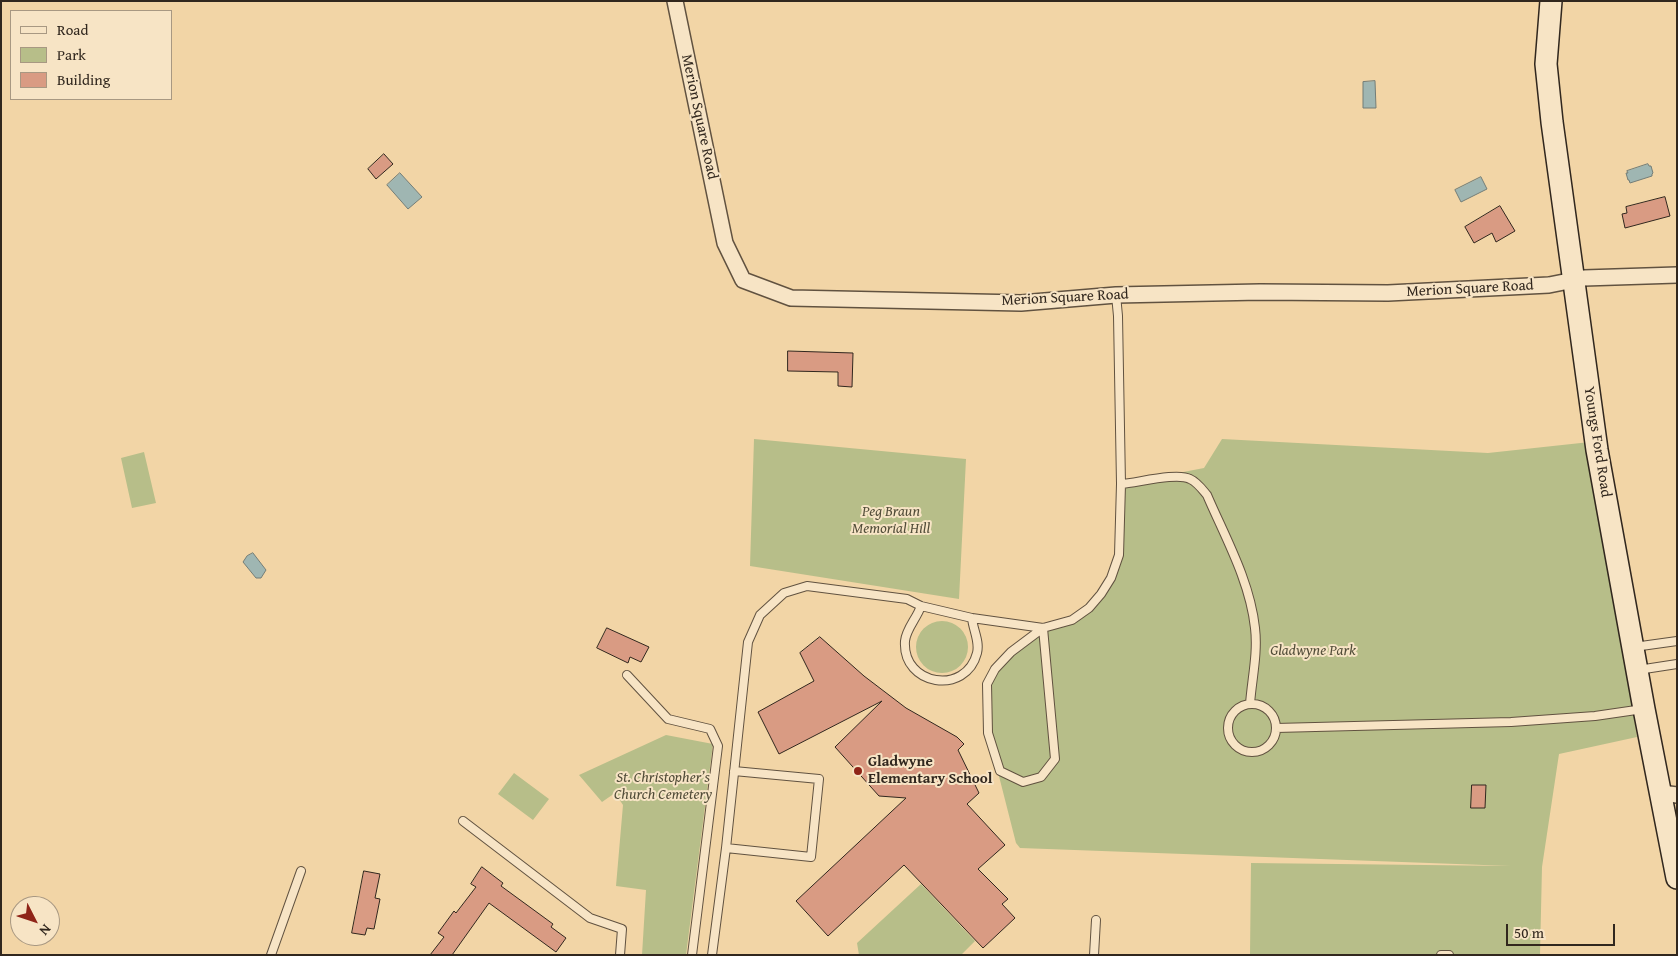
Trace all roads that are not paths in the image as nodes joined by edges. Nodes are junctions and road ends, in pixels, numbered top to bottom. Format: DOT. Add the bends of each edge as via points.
graph roads {
  1 [pos="675,1"];
  2 [pos="1551,1"];
  3 [pos="1677,275"];
  4 [pos="1573,280"];
  5 [pos="1116,295"];
  6 [pos="1121,484"];
  7 [pos="921,606"];
  8 [pos="972,618"];
  9 [pos="1043,628"];
  10 [pos="1677,641"];
  11 [pos="1633,648"];
  12 [pos="1677,664"];
  13 [pos="1638,670"];
  14 [pos="626,675"];
  15 [pos="1250,704"];
  16 [pos="1644,709"];
  17 [pos="1276,728"];
  18 [pos="734,771"];
  19 [pos="1669,794"];
  20 [pos="463,821"];
  21 [pos="726,848"];
  22 [pos="301,871"];
  23 [pos="1677,878"];
  24 [pos="1096,920"];
  25 [pos="271,955"];
  26 [pos="620,955"];
  27 [pos="692,955"];
  28 [pos="712,955"];
  29 [pos="1094,955"];
  30 [pos="1441,955"];
  31 [pos="1449,955"];
  1 -- 5 [label="street, Merion Square Road" via="725,243 743,280 791,298 1021,303"];
  2 -- 4 [label="street, Youngs Ford Road" via="1546,64"];
  3 -- 4 [label="street, Merion Square Road"];
  4 -- 5 [label="street, Merion Square Road" via="1549,285 1388,293"];
  4 -- 11 [label="street, Youngs Ford Road" via="1597,450"];
  5 -- 6 [label="lane"];
  6 -- 9 [label="lane" via="1119,555 1111,578 1084,612 1072,620"];
  6 -- 15 [label="lane" via="1179,475 1190,478 1207,495 1251,607 1256,645"];
  7 -- 8 [label="lane"];
  7 -- 8 [label="lane" via="905,640 906,653 919,673 930,679 954,679 973,663 977,639"];
  7 -- 18 [label="lane" via="907,599 807,586 784,593 760,615 748,642"];
  8 -- 9 [label="lane"];
  9 -- 9 [label="lane" via="1055,759 1041,777 1023,782 1000,771 988,733 987,684 995,669 1011,652"];
  10 -- 11 [label="lane"];
  11 -- 13 [label="street, Youngs Ford Road"];
  12 -- 13 [label="lane"];
  13 -- 16 [label="street, Youngs Ford Road"];
  14 -- 27 [label="lane" via="668,719 710,729 718,746"];
  15 -- 17 [label="lane" via="1271,713"];
  15 -- 17 [label="lane" via="1238,708 1229,718 1228,732 1233,744 1244,752 1257,752 1269,746"];
  16 -- 17 [label="lane" via="1511,722"];
  16 -- 19 [label="street, Youngs Ford Road"];
  18 -- 21 [label="lane"];
  18 -- 21 [label="lane" via="819,779 811,857"];
  19 -- 23 [label="street, Youngs Ford Road"];
  20 -- 26 [label="lane" via="590,918 622,929"];
  21 -- 28 [label="lane"];
  22 -- 25 [label="lane"];
  24 -- 29 [label="lane"];
  30 -- 31 [label="lane"];
}
